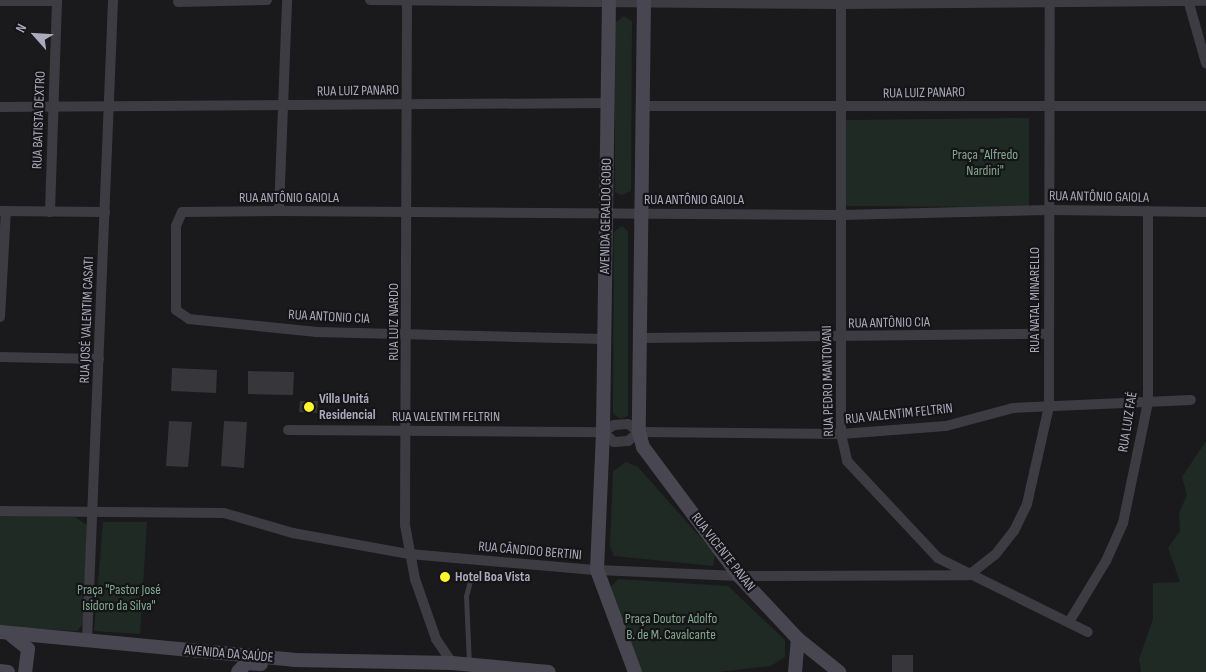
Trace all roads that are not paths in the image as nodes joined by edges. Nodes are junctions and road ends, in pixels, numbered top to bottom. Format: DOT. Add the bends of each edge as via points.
graph roads {
  1 [pos="57,0"];
  2 [pos="113,0"];
  3 [pos="267,0"];
  4 [pos="287,0"];
  5 [pos="370,0"];
  6 [pos="407,0"];
  7 [pos="1050,0"];
  8 [pos="1189,0"];
  9 [pos="0,1"];
  10 [pos="609,1"];
  11 [pos="644,1"];
  12 [pos="1206,1"];
  13 [pos="178,2"];
  14 [pos="841,2"];
  15 [pos="1206,63"];
  16 [pos="607,103"];
  17 [pos="1050,104"];
  18 [pos="407,105"];
  19 [pos="54,106"];
  20 [pos="283,106"];
  21 [pos="642,106"];
  22 [pos="1206,106"];
  23 [pos="0,107"];
  24 [pos="109,108"];
  25 [pos="841,108"];
  26 [pos="1050,210"];
  27 [pos="3,211"];
  28 [pos="279,211"];
  29 [pos="1148,211"];
  30 [pos="50,212"];
  31 [pos="105,212"];
  32 [pos="408,212"];
  33 [pos="1206,212"];
  34 [pos="641,213"];
  35 [pos="606,214"];
  36 [pos="841,215"];
  37 [pos="176,310"];
  38 [pos="0,317"];
  39 [pos="408,333"];
  40 [pos="1048,334"];
  41 [pos="640,338"];
  42 [pos="841,338"];
  43 [pos="604,339"];
  44 [pos="0,358"];
  45 [pos="99,359"];
  46 [pos="1191,400"];
  47 [pos="1148,402"];
  48 [pos="1049,406"];
  49 [pos="288,430"];
  50 [pos="406,431"];
  51 [pos="603,432"];
  52 [pos="639,432"];
  53 [pos="841,434"];
  54 [pos="0,511"];
  55 [pos="93,513"];
  56 [pos="409,554"];
  57 [pos="596,570"];
  58 [pos="969,575"];
  59 [pos="739,576"];
  60 [pos="493,577"];
  61 [pos="1069,622"];
  62 [pos="3,632"];
  63 [pos="1088,632"];
  64 [pos="436,639"];
  65 [pos="798,639"];
  66 [pos="87,640"];
  67 [pos="627,654"];
  68 [pos="294,660"];
  69 [pos="309,660"];
  70 [pos="427,663"];
  71 [pos="452,663"];
  72 [pos="469,664"];
  73 [pos="0,671"];
  74 [pos="8,672"];
  75 [pos="25,672"];
  76 [pos="238,672"];
  77 [pos="318,672"];
  78 [pos="549,672"];
  79 [pos="624,672"];
  80 [pos="635,672"];
  81 [pos="795,672"];
  82 [pos="838,672"];
  1 -- 9 [label="street"];
  1 -- 19 [label="street, RUA BATISTA DEXTRO"];
  2 -- 24 [label="street, RUA JOSÉ VALENTIM CASATI"];
  3 -- 13 [label="street"];
  4 -- 20 [label="street"];
  5 -- 6 [label="street"];
  6 -- 10 [label="street"];
  6 -- 18 [label="street, RUA LUIZ NARDO"];
  7 -- 8 [label="street"];
  7 -- 14 [label="street"];
  7 -- 17 [label="street, RUA NATAL MINARELLO"];
  8 -- 12 [label="street"];
  8 -- 15 [label="street"];
  10 -- 11 [label="street"];
  10 -- 16 [label="street, AVENIDA GERALDO GOBO"];
  11 -- 14 [label="street"];
  11 -- 21 [label="street"];
  14 -- 25 [label="street, RUA PEDRO MANTOVANI"];
  16 -- 18 [label="street, RUA LUIZ PANARO"];
  16 -- 35 [label="street, AVENIDA GERALDO GOBO"];
  17 -- 22 [label="street, RUA LUIZ PANARO"];
  17 -- 25 [label="street, RUA LUIZ PANARO"];
  17 -- 26 [label="street, RUA NATAL MINARELLO"];
  18 -- 20 [label="street, RUA LUIZ PANARO"];
  18 -- 32 [label="street, RUA LUIZ NARDO"];
  19 -- 23 [label="street, RUA LUIZ PANARO"];
  19 -- 24 [label="street, RUA LUIZ PANARO"];
  19 -- 30 [label="street, RUA BATISTA DEXTRO"];
  20 -- 24 [label="street, RUA LUIZ PANARO"];
  20 -- 28 [label="street"];
  21 -- 25 [label="street, RUA LUIZ PANARO"];
  21 -- 34 [label="street"];
  24 -- 31 [label="street, RUA JOSÉ VALENTIM CASATI"];
  25 -- 36 [label="street, RUA PEDRO MANTOVANI"];
  26 -- 29 [label="street, RUA ANTÔNIO GAIOLA"];
  26 -- 36 [label="street, RUA ANTÔNIO GAIOLA"];
  26 -- 40 [label="street, RUA NATAL MINARELLO"];
  27 -- 30 [label="street"];
  27 -- 38 [label="street"];
  28 -- 32 [label="street, RUA ANTÔNIO GAIOLA"];
  28 -- 37 [label="street, RUA ANTÔNIO GAIOLA" via="182,212 176,226"];
  29 -- 33 [label="street, RUA ANTÔNIO GAIOLA"];
  29 -- 47 [label="street, RUA LUIZ FAÉ"];
  30 -- 31 [label="street"];
  31 -- 45 [label="street, RUA JOSÉ VALENTIM CASATI"];
  32 -- 35 [label="street, RUA ANTÔNIO GAIOLA"];
  32 -- 39 [label="street, RUA LUIZ NARDO"];
  34 -- 35 [label="street, RUA ANTÔNIO GAIOLA"];
  34 -- 36 [label="street, RUA ANTÔNIO GAIOLA"];
  34 -- 41 [label="street"];
  35 -- 43 [label="street, AVENIDA GERALDO GOBO"];
  36 -- 42 [label="street, RUA PEDRO MANTOVANI"];
  37 -- 39 [label="street, RUA ANTONIO CIA" via="189,319 317,332"];
  39 -- 43 [label="street, RUA ANTONIO CIA"];
  39 -- 50 [label="street, RUA LUIZ NARDO"];
  40 -- 42 [label="street, RUA ANTÔNIO CIA"];
  40 -- 48 [label="street, RUA NATAL MINARELLO"];
  41 -- 42 [label="street, RUA ANTÔNIO CIA"];
  41 -- 52 [label="street"];
  42 -- 53 [label="street, RUA PEDRO MANTOVANI"];
  43 -- 51 [label="street, AVENIDA GERALDO GOBO"];
  44 -- 45 [label="street"];
  45 -- 55 [label="street, RUA JOSÉ VALENTIM CASATI"];
  46 -- 47 [label="street, RUA VALENTIM FELTRIN"];
  47 -- 48 [label="street, RUA VALENTIM FELTRIN"];
  47 -- 61 [label="street, RUA LUIZ FAÉ" via="1123,523 1106,561"];
  48 -- 53 [label="street, RUA VALENTIM FELTRIN" via="1013,408 946,426"];
  48 -- 58 [label="street, RUA NATAL MINARELLO" via="1027,504 1014,531 995,555"];
  49 -- 50 [label="street, RUA VALENTIM FELTRIN"];
  50 -- 51 [label="street, RUA VALENTIM FELTRIN"];
  50 -- 56 [label="street, RUA LUIZ NARDO" via="405,525"];
  51 -- 52 [label="street, RUA VALENTIM FELTRIN" via="614,425 628,424"];
  51 -- 52 [label="street, RUA VALENTIM FELTRIN" via="614,442 628,441"];
  51 -- 57 [label="street, AVENIDA GERALDO GOBO"];
  52 -- 53 [label="street, RUA VALENTIM FELTRIN"];
  52 -- 59 [label="street, RUA VICENTE PAVAN" via="650,462 730,559"];
  53 -- 58 [label="street, RUA PEDRO MANTOVANI" via="847,461 878,497 938,558"];
  54 -- 55 [label="street, RUA CÂNDIDO BERTINI"];
  55 -- 56 [label="street, RUA CÂNDIDO BERTINI" via="224,513 293,533"];
  55 -- 66 [label="street, RUA JOSÉ VALENTIM CASATI"];
  56 -- 57 [label="street, RUA CÂNDIDO BERTINI"];
  56 -- 64 [label="street, RUA LUIZ NARDO"];
  57 -- 59 [label="street, RUA CÂNDIDO BERTINI"];
  57 -- 67 [label="street"];
  58 -- 59 [label="street, RUA CÂNDIDO BERTINI"];
  58 -- 61 [label="street, RUA PEDRO MANTOVANI"];
  59 -- 65 [label="street, RUA VICENTE PAVAN"];
  60 -- 72 [label="lane" via="482,575 470,582 466,596"];
  61 -- 63 [label="street, RUA PEDRO MANTOVANI"];
  62 -- 66 [label="street, AVENIDA DA SAÚDE"];
  62 -- 75 [label="street" via="20,639 28,649"];
  64 -- 70 [label="street" via="436,654"];
  64 -- 71 [label="street, RUA LUIZ NARDO"];
  65 -- 81 [label="street"];
  65 -- 82 [label="street, RUA VICENTE PAVAN"];
  66 -- 68 [label="street, AVENIDA DA SAÚDE"];
  67 -- 79 [label="street"];
  67 -- 80 [label="street"];
  68 -- 69 [label="street, AVENIDA DA SAÚDE"];
  68 -- 76 [label="street" via="286,664 246,664"];
  69 -- 70 [label="street, AVENIDA DA SAÚDE"];
  69 -- 77 [label="street"];
  70 -- 71 [label="street, AVENIDA DA SAÚDE"];
  71 -- 72 [label="street, AVENIDA DA SAÚDE"];
  72 -- 78 [label="street, AVENIDA DA SAÚDE"];
  73 -- 74 [label="street"];
}
